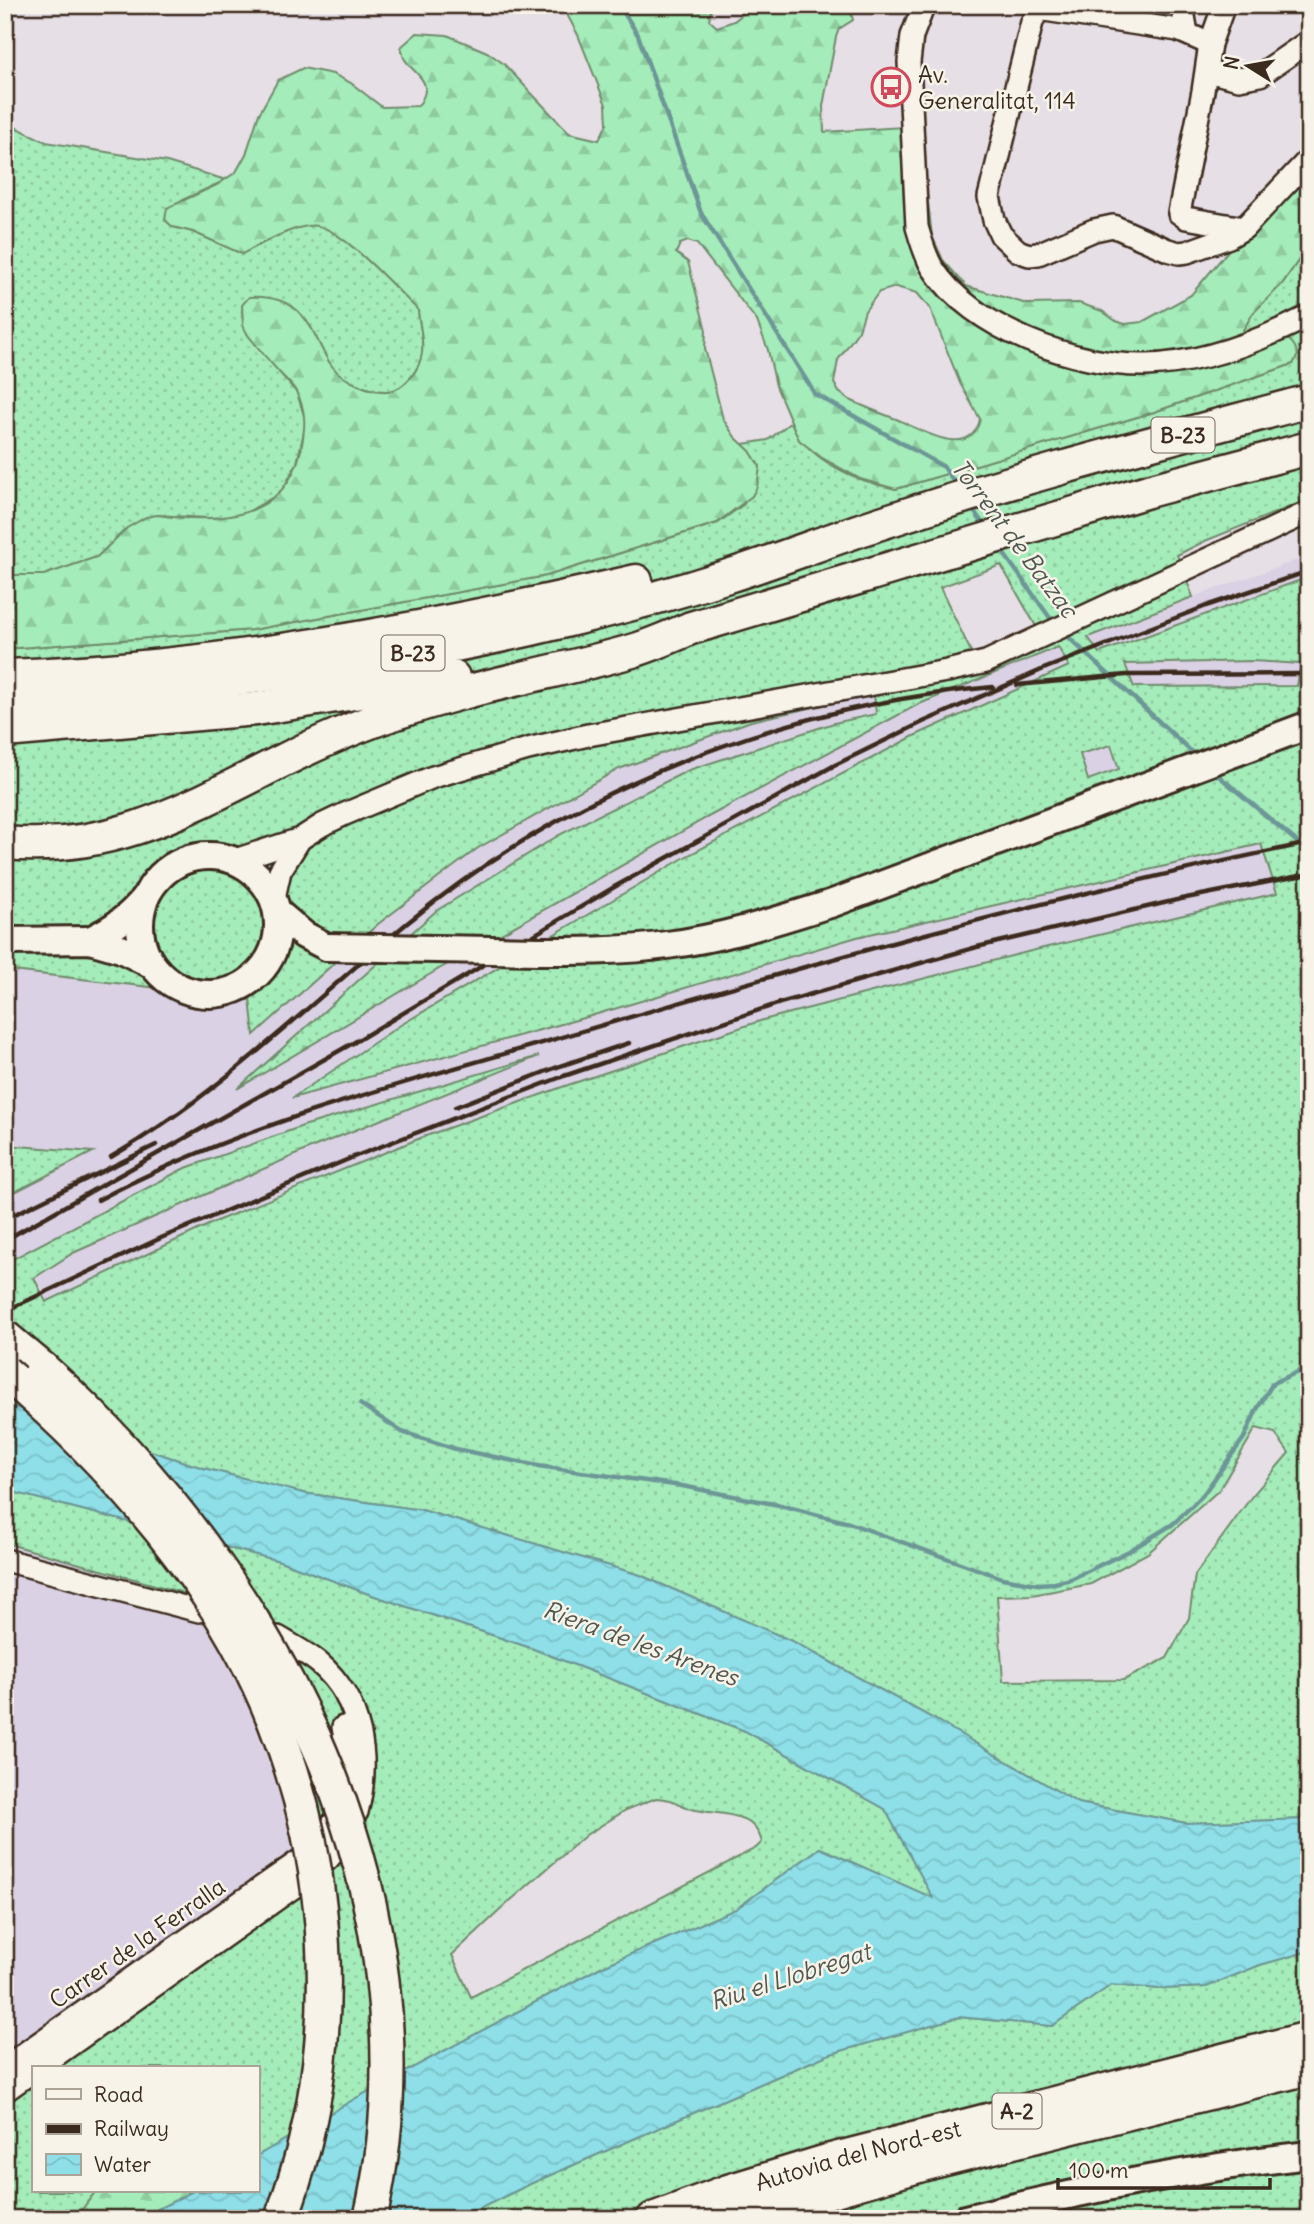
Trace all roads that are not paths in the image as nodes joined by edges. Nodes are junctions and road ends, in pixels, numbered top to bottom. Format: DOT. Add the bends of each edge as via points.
graph roads {
  1 [pos="924,5"];
  2 [pos="1182,5"];
  3 [pos="1224,5"];
  4 [pos="1039,7"];
  5 [pos="1187,33"];
  6 [pos="1309,41"];
  7 [pos="1210,44"];
  8 [pos="1207,71"];
  9 [pos="1309,159"];
  10 [pos="1244,228"];
  11 [pos="1309,316"];
  12 [pos="1309,401"];
  13 [pos="1309,448"];
  14 [pos="1309,512"];
  15 [pos="809,543"];
  16 [pos="691,628"];
  17 [pos="5,676"];
  18 [pos="5,701"];
  19 [pos="1309,726"];
  20 [pos="5,731"];
  21 [pos="300,839"];
  22 [pos="5,843"];
  23 [pos="235,860"];
  24 [pos="145,898"];
  25 [pos="276,905"];
  26 [pos="90,940"];
  27 [pos="5,941"];
  28 [pos="327,947"];
  29 [pos="269,960"];
  30 [pos="151,964"];
  31 [pos="5,1337"];
  32 [pos="5,1372"];
  33 [pos="5,1560"];
  34 [pos="199,1611"];
  35 [pos="278,1637"];
  36 [pos="298,1650"];
  37 [pos="348,1783"];
  38 [pos="357,1812"];
  39 [pos="1309,2038"];
  40 [pos="40,2066"];
  41 [pos="5,2067"];
  42 [pos="1309,2068"];
  43 [pos="32,2072"];
  44 [pos="5,2091"];
  45 [pos="1309,2155"];
  46 [pos="281,2219"];
  47 [pos="370,2219"];
  48 [pos="653,2219"];
  49 [pos="733,2219"];
  50 [pos="965,2219"];
  1 -- 11 [label="street" via="912,36 909,62 917,227 933,268 975,310 1052,349 1147,365 1213,354"];
  2 -- 5 [label="street"];
  3 -- 7 [label="street"];
  4 -- 5 [label="street"];
  4 -- 10 [label="street" via="989,197 1001,235 1018,251 1038,254 1114,226 1179,253"];
  5 -- 7 [label="street"];
  6 -- 8 [label="street" via="1260,75 1239,79"];
  7 -- 8 [label="street"];
  8 -- 10 [label="street" via="1179,213"];
  9 -- 10 [label="street"];
  12 -- 15 [label="highway, B-23"];
  13 -- 16 [label="highway, B-23" via="1148,491"];
  14 -- 21 [label="street" via="1006,654 969,667 588,734 496,757 392,794"];
  15 -- 17 [label="highway" via="367,638 209,660"];
  15 -- 18 [label="highway, B-23" via="726,577 566,621 432,650 262,677"];
  16 -- 20 [label="highway, B-23" via="636,635 464,675 326,700"];
  16 -- 22 [label="highway" via="634,650 474,689 369,722 145,826 50,845"];
  19 -- 28 [label="main road, bridge" via="770,923 617,951"];
  21 -- 23 [label="street"];
  21 -- 25 [label="street" via="280,872"];
  23 -- 24 [label="main road" via="188,859 160,876"];
  23 -- 25 [label="main road" via="258,875"];
  24 -- 26 [label="main road" via="111,930"];
  24 -- 30 [label="main road" via="141,935"];
  25 -- 28 [label="main road" via="304,935"];
  25 -- 29 [label="main road" via="277,936"];
  26 -- 27 [label="main road"];
  26 -- 30 [label="main road"];
  28 -- 29 [label="main road"];
  29 -- 30 [label="main road" via="236,990 205,995 175,986"];
  31 -- 47 [label="highway, bridge" via="61,1384 138,1463 192,1531 272,1654 330,1774 366,1885 385,2008 384,2133"];
  32 -- 46 [label="highway, bridge" via="109,1469 192,1572 257,1684 290,1769 319,1897 324,1967 317,2082"];
  33 -- 34 [label="street"];
  35 -- 36 [label="street"];
  36 -- 37 [label="street" via="341,1718 347,1738"];
  36 -- 38 [label="street" via="334,1678 353,1711 365,1767"];
  39 -- 48 [label="highway, Autovia del Nord-est / A-2" via="827,2161"];
  40 -- 41 [label="street, Carrer de la Ferralla" via="300,1871"];
  42 -- 49 [label="highway, Autovia del Nord-est / A-2" via="929,2163"];
  43 -- 44 [label="street, Carrer de la Ferralla"];
  45 -- 50 [label="main road" via="1064,2195"];
}
